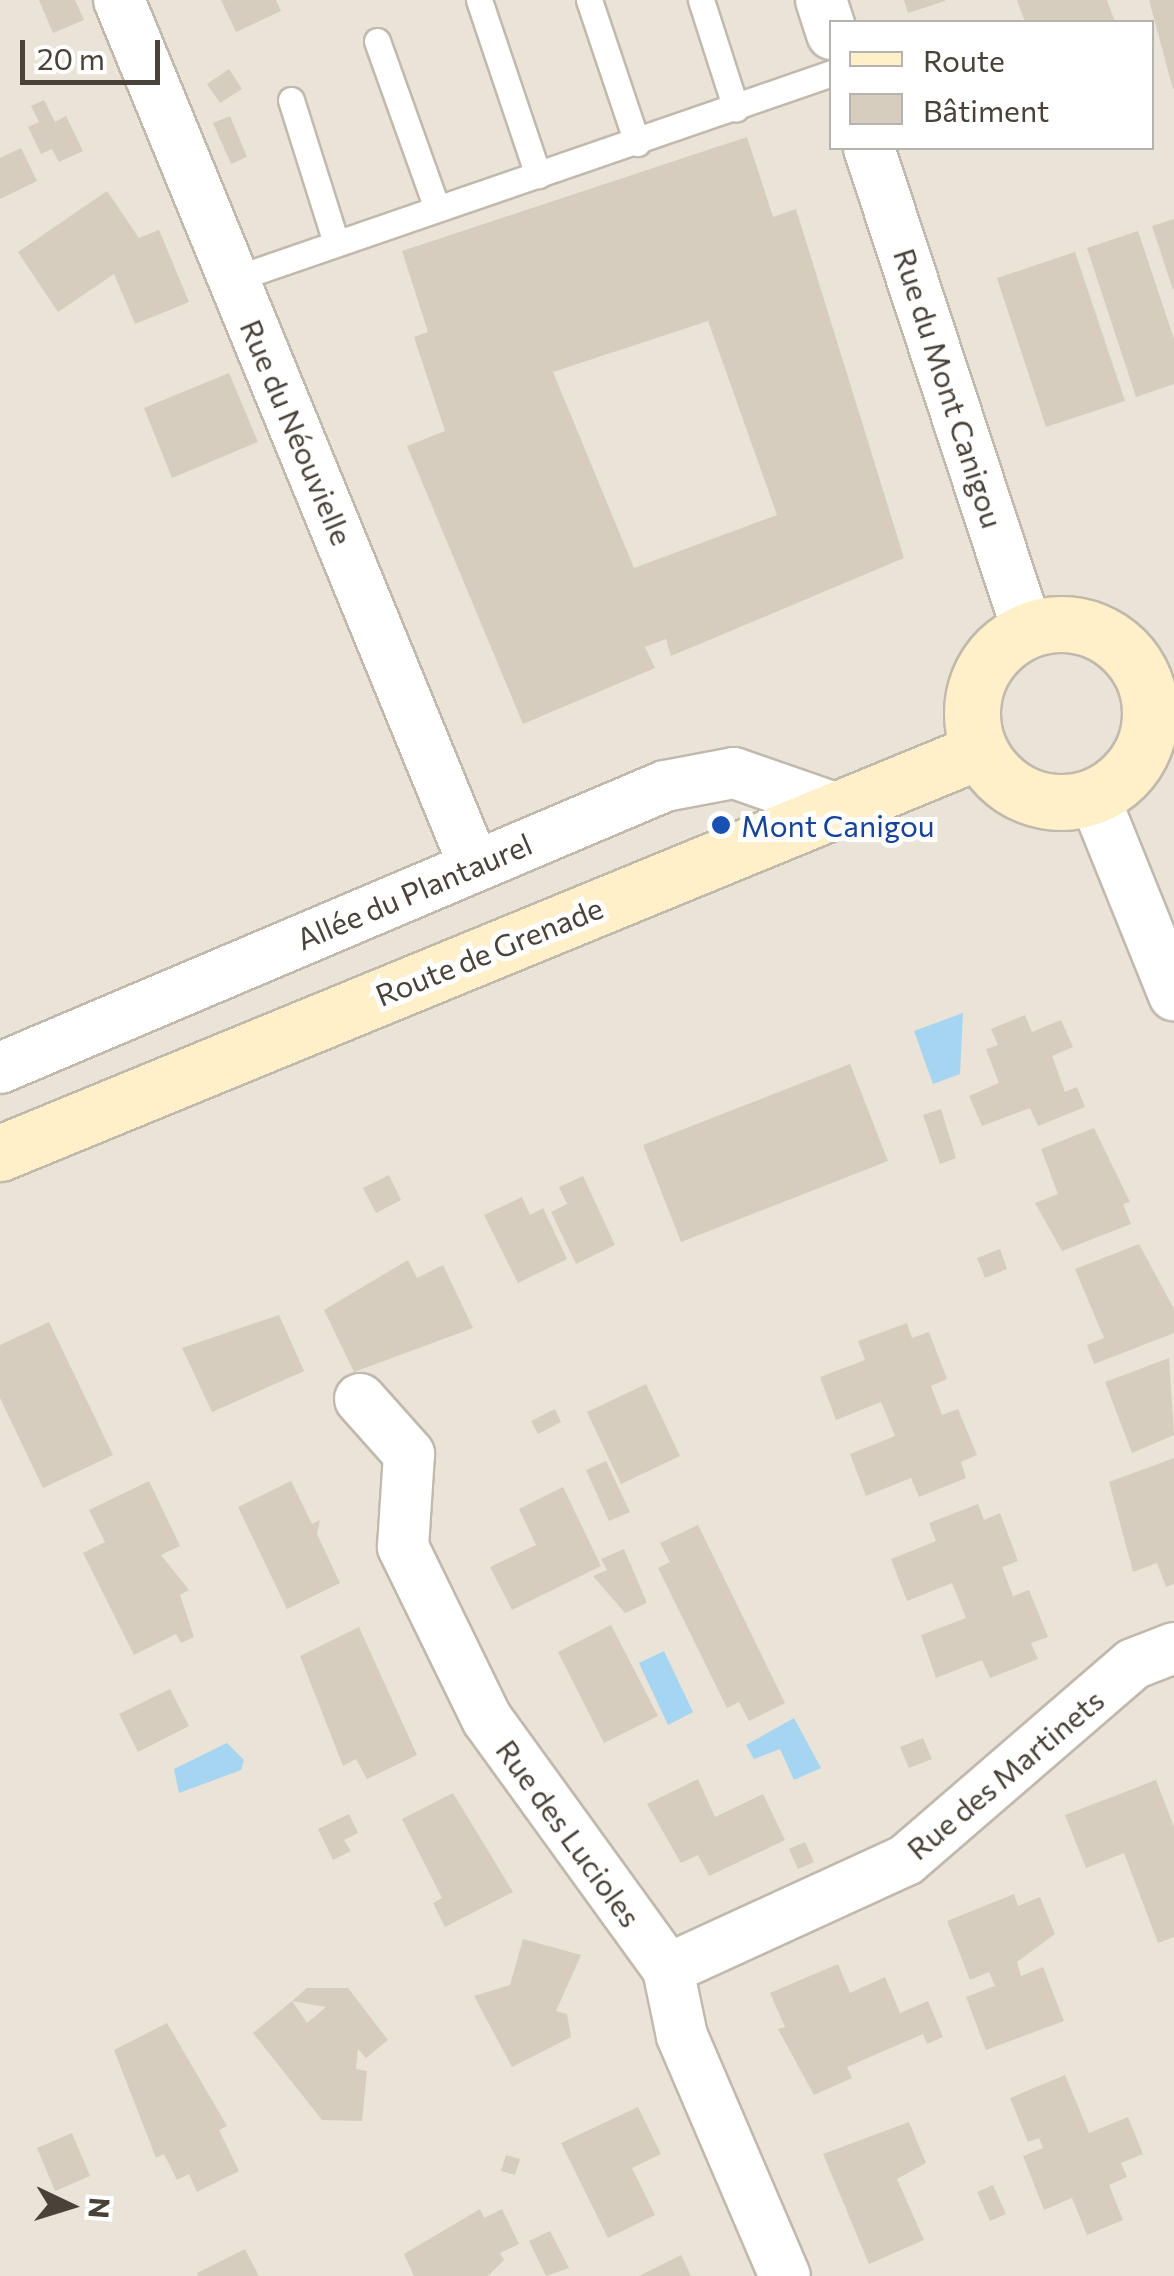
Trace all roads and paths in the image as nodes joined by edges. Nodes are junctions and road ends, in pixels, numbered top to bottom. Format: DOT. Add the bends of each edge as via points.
graph roads {
  1 [pos="119,0"];
  2 [pos="480,0"];
  3 [pos="589,0"];
  4 [pos="700,0"];
  5 [pos="821,0"];
  6 [pos="829,25"];
  7 [pos="377,42"];
  8 [pos="829,74"];
  9 [pos="291,100"];
  10 [pos="736,109"];
  11 [pos="637,142"];
  12 [pos="869,150"];
  13 [pos="538,175"];
  14 [pos="438,209"];
  15 [pos="336,242"];
  16 [pos="234,278"];
  17 [pos="1027,630"];
  18 [pos="1159,672"];
  19 [pos="980,750"];
  20 [pos="1094,797"];
  21 [pos="835,808"];
  22 [pos="474,864"];
  23 [pos="1174,996"];
  24 [pos="0,1068"];
  25 [pos="0,1153"];
  26 [pos="360,1399"];
  27 [pos="1174,1648"];
  28 [pos="668,1968"];
  29 [pos="786,2276"];
  1 -- 16 [label="street, Rue du Néouvielle"];
  2 -- 13 [label="lane"];
  3 -- 11 [label="lane"];
  4 -- 10 [label="lane"];
  5 -- 6 [label="street"];
  7 -- 14 [label="lane"];
  8 -- 10 [label="lane"];
  9 -- 15 [label="lane"];
  10 -- 11 [label="lane"];
  11 -- 13 [label="lane"];
  12 -- 17 [label="street, Rue du Mont Canigou"];
  13 -- 14 [label="lane"];
  14 -- 15 [label="lane"];
  15 -- 16 [label="lane"];
  16 -- 22 [label="street, Rue du Néouvielle"];
  17 -- 18 [label="main road" via="1053,623 1106,635"];
  17 -- 19 [label="main road" via="977,680 971,715"];
  18 -- 20 [label="main road" via="1138,759"];
  19 -- 20 [label="main road" via="1028,796"];
  19 -- 21 [label="main road, Route de Grenade"];
  20 -- 23 [label="street"];
  21 -- 22 [label="street, Allée du Plantaurel" via="734,772 692,778"];
  21 -- 25 [label="main road, Route de Grenade"];
  22 -- 24 [label="street, Allée du Plantaurel"];
  26 -- 28 [label="street, Rue des Lucioles" via="409,1454 403,1546 487,1720"];
  27 -- 28 [label="street, Rue des Martinets" via="1133,1664 906,1860"];
  28 -- 29 [label="street, Rue des Lucioles" via="682,2036"];
}
